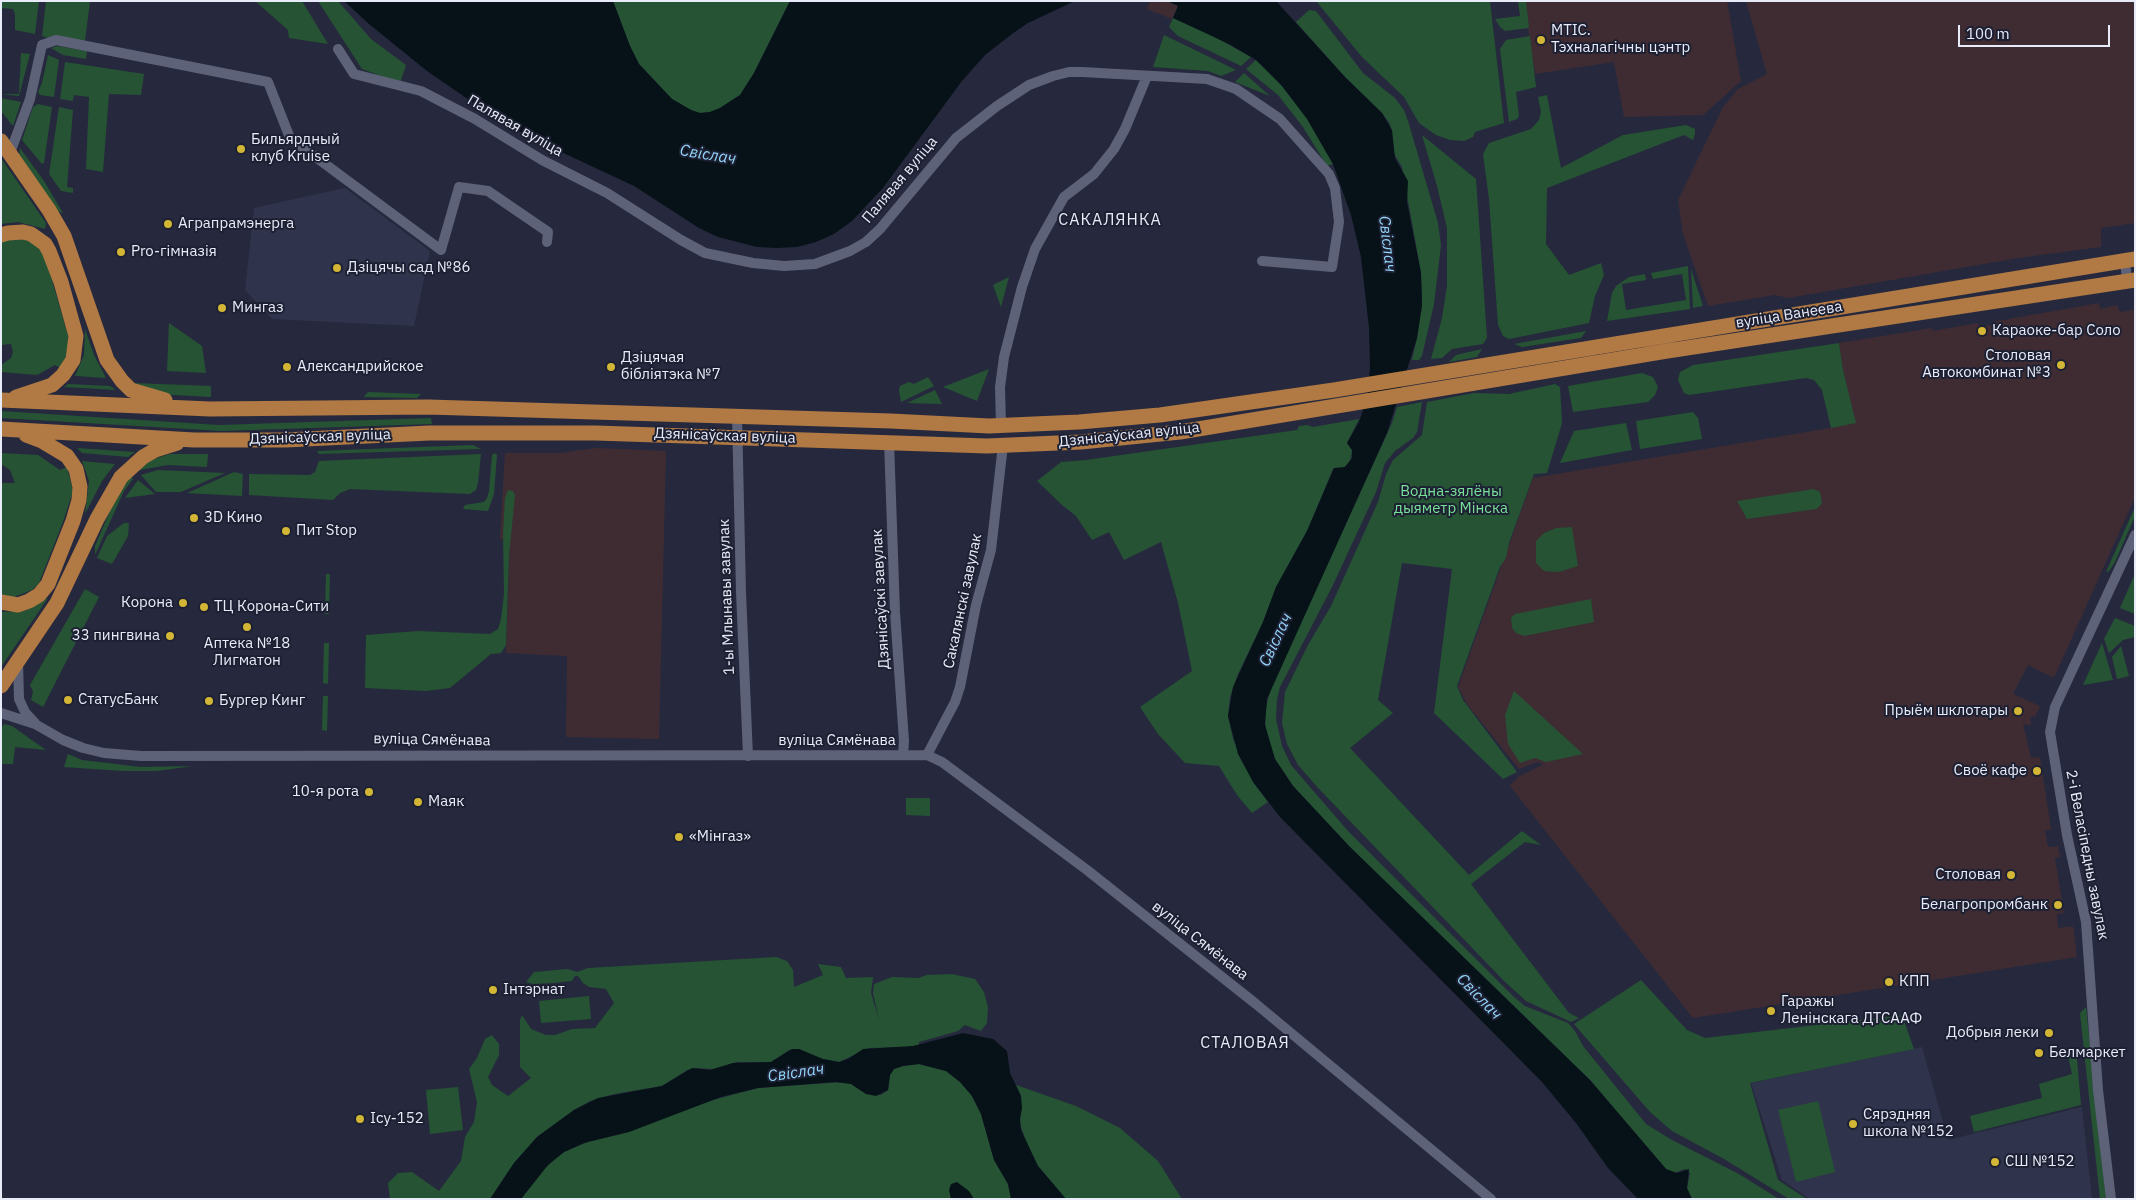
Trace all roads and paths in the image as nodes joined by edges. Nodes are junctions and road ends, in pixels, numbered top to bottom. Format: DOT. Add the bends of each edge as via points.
graph roads {
  1 [pos="338,49"];
  2 [pos="1147,76"];
  3 [pos="5,147"];
  4 [pos="1,235"];
  5 [pos="547,242"];
  6 [pos="2130,260"];
  7 [pos="1262,261"];
  8 [pos="2131,280"];
  9 [pos="1665,335"];
  10 [pos="1667,351"];
  11 [pos="1443,372"];
  12 [pos="1445,389"];
  13 [pos="3,400"];
  14 [pos="210,409"];
  15 [pos="737,416"];
  16 [pos="897,421"];
  17 [pos="1000,426"];
  18 [pos="4,429"];
  19 [pos="737,437"];
  20 [pos="194,440"];
  21 [pos="884,441"];
  22 [pos="1003,445"];
  23 [pos="2135,535"];
  24 [pos="1,602"];
  25 [pos="18,662"];
  26 [pos="1,686"];
  27 [pos="1,713"];
  28 [pos="35,724"];
  29 [pos="927,755"];
  30 [pos="748,756"];
  31 [pos="903,756"];
  32 [pos="1491,1199"];
  33 [pos="2111,1199"];
  1 -- 2 [label="street, Палявая вуліца" via="354,74 429,95 607,193 705,253 784,266 815,264 866,242 956,138 1029,85 1069,72"];
  2 -- 7 [label="street, Палявая вуліца" via="1207,79 1236,88 1280,119 1329,174 1335,188 1338,212 1332,268"];
  2 -- 17 [label="street" via="1126,129 1114,149 1094,174 1064,197 1035,249 1004,357 1000,382"];
  3 -- 5 [label="street" via="30,99 42,45 56,40 268,82 290,138 441,250 459,187 488,191 548,232"];
  3 -- 14 [label="main road" via="64,236 107,360 122,381 131,390 147,396"];
  4 -- 13 [label="main road" via="15,232 31,234 50,250 76,336 73,360 52,385"];
  6 -- 8 [label="street"];
  6 -- 9 [label="main road, вуліца Ванеева"];
  8 -- 10 [label="main road, вуліца Ванеева"];
  9 -- 10 [label="street"];
  9 -- 11 [label="main road, вуліца Ванеева"];
  10 -- 12 [label="main road, вуліца Ванеева"];
  11 -- 17 [label="main road, Дзянісаўская вуліца" via="1160,415"];
  12 -- 22 [label="main road, Дзянісаўская вуліца" via="1180,432 1081,442"];
  13 -- 14 [label="main road, Дзянісаўская вуліца"];
  14 -- 15 [label="main road, Дзянісаўская вуліца" via="428,407"];
  15 -- 16 [label="main road, Дзянісаўская вуліца"];
  15 -- 19 [label="street, 1-ы Млынавы завулак"];
  16 -- 17 [label="main road, Дзянісаўская вуліца"];
  16 -- 21 [label="main road"];
  18 -- 20 [label="main road, Дзянісаўская вуліца"];
  18 -- 24 [label="main road" via="42,441 67,456 76,469 80,488 73,521 48,584 29,601 18,605"];
  19 -- 20 [label="main road, Дзянісаўская вуліца" via="438,433 285,440"];
  19 -- 21 [label="main road, Дзянісаўская вуліца"];
  19 -- 30 [label="street, 1-ы Млынавы завулак"];
  20 -- 25 [label="main road" via="155,450 121,477 57,603"];
  21 -- 22 [label="main road, Дзянісаўская вуліца"];
  21 -- 31 [label="street, Дзянісаўскі завулак"];
  22 -- 29 [label="street, Сакалянскі завулак" via="991,550 960,687"];
  23 -- 33 [label="street, 2-і Веласіпедны завулак" via="2055,708 2050,732 2086,922 2098,1090"];
  25 -- 26 [label="main road"];
  25 -- 28 [label="street, вуліца Сямёнава" via="19,699"];
  27 -- 28 [label="street, вуліца Сямёнава"];
  28 -- 30 [label="street, вуліца Сямёнава" via="83,748 141,756"];
  29 -- 31 [label="street, вуліца Сямёнава"];
  29 -- 32 [label="street, вуліца Сямёнава" via="942,762 1133,907 1256,1004"];
  30 -- 31 [label="street, вуліца Сямёнава"];
}
